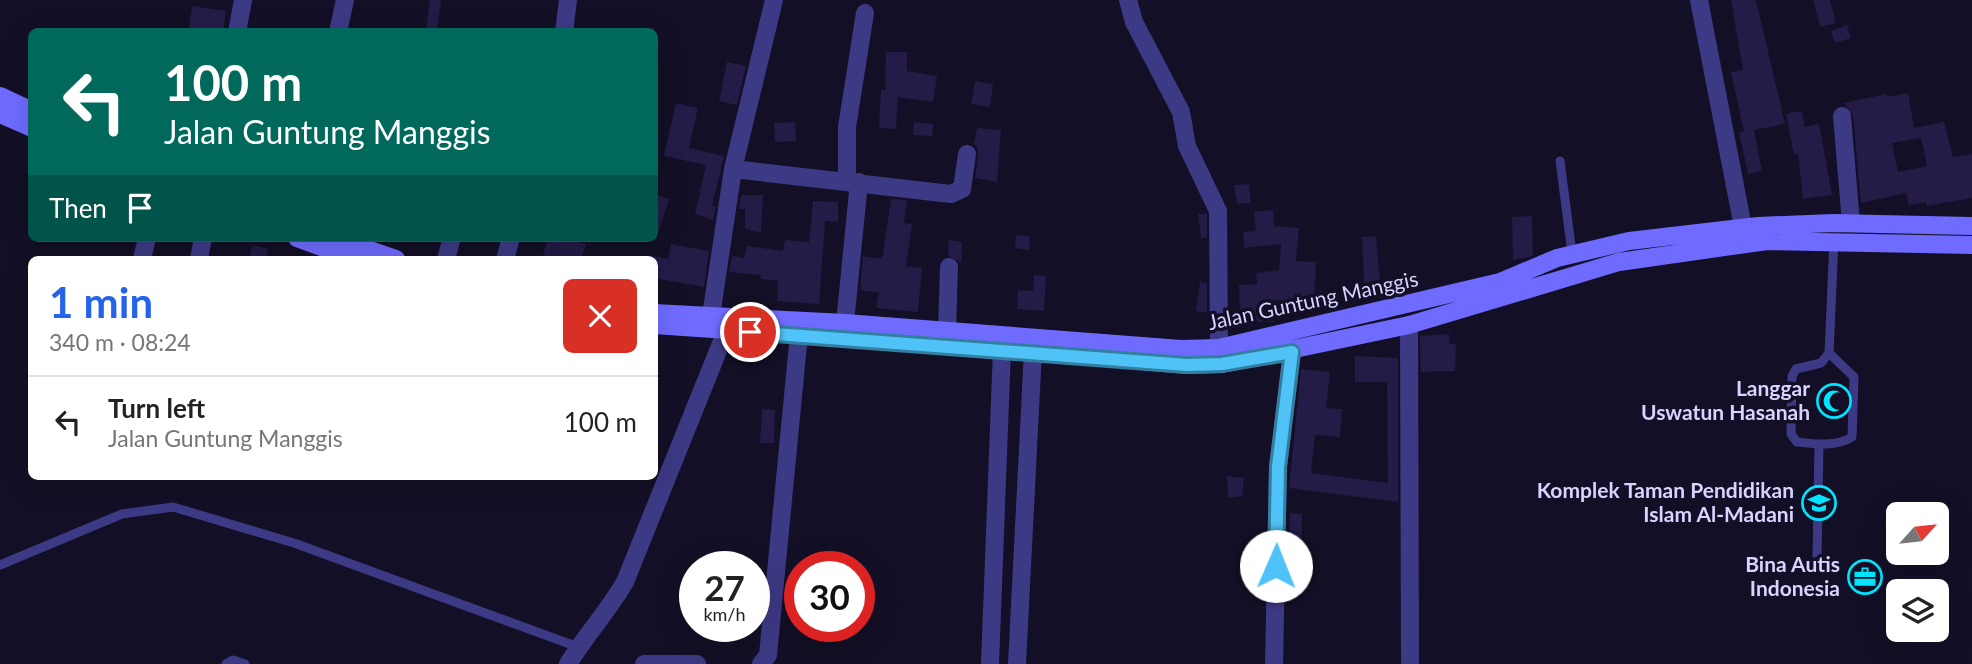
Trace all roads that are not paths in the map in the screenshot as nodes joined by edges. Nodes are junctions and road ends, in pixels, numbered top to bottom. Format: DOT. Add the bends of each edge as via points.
graph roads {
  1 [pos="243,0"];
  2 [pos="345,0"];
  3 [pos="568,0"];
  4 [pos="774,0"];
  5 [pos="1128,0"];
  6 [pos="1699,0"];
  7 [pos="865,13"];
  8 [pos="238,28"];
  9 [pos="339,28"];
  10 [pos="564,28"];
  11 [pos="0,96"];
  12 [pos="28,109"];
  13 [pos="0,114"];
  14 [pos="1842,116"];
  15 [pos="28,126"];
  16 [pos="967,154"];
  17 [pos="1560,161"];
  18 [pos="733,169"];
  19 [pos="853,181"];
  20 [pos="1842,223"];
  21 [pos="1972,226"];
  22 [pos="1743,228"];
  23 [pos="309,242"];
  24 [pos="347,242"];
  25 [pos="1834,242"];
  26 [pos="1972,245"];
  27 [pos="1572,253"];
  28 [pos="346,256"];
  29 [pos="387,256"];
  30 [pos="949,267"];
  31 [pos="658,313"];
  32 [pos="711,316"];
  33 [pos="845,323"];
  34 [pos="658,326"];
  35 [pos="1409,326"];
  36 [pos="726,331"];
  37 [pos="947,331"];
  38 [pos="799,334"];
  39 [pos="1219,348"];
  40 [pos="1002,349"];
  41 [pos="1033,351"];
  42 [pos="1292,352"];
  43 [pos="1829,353"];
  44 [pos="1819,444"];
  45 [pos="1817,561"];
  46 [pos="0,565"];
  47 [pos="578,647"];
  48 [pos="226,664"];
  49 [pos="246,664"];
  50 [pos="568,664"];
  51 [pos="645,664"];
  52 [pos="697,664"];
  53 [pos="761,664"];
  54 [pos="990,664"];
  55 [pos="1017,664"];
  56 [pos="1274,664"];
  57 [pos="1410,664"];
  1 -- 8 [label="street"];
  2 -- 9 [label="street"];
  3 -- 10 [label="street"];
  4 -- 18 [label="street"];
  5 -- 39 [label="street" via="1134,22 1181,112 1187,146 1218,211"];
  6 -- 22 [label="street"];
  7 -- 19 [label="street" via="847,127"];
  11 -- 12 [label="street"];
  13 -- 15 [label="street"];
  14 -- 20 [label="street"];
  16 -- 19 [label="street" via="958,193"];
  17 -- 27 [label="lane"];
  18 -- 19 [label="street"];
  18 -- 32 [label="street"];
  19 -- 33 [label="street"];
  20 -- 21 [label="street, Jalan Guntung Manggis"];
  20 -- 22 [label="street, Jalan Guntung Manggis"];
  20 -- 25 [label="lane"];
  22 -- 27 [label="street, Jalan Guntung Manggis" via="1629,241"];
  23 -- 28 [label="street"];
  24 -- 29 [label="street"];
  25 -- 26 [label="street, Jalan Guntung Manggis"];
  25 -- 35 [label="street, Jalan Guntung Manggis" via="1767,241 1619,262"];
  25 -- 43 [label="lane"];
  27 -- 39 [label="street, Jalan Guntung Manggis" via="1500,282"];
  30 -- 37 [label="street"];
  31 -- 32 [label="street, Jalan Guntung Manggis"];
  32 -- 33 [label="street, Jalan Guntung Manggis"];
  33 -- 37 [label="street, Jalan Guntung Manggis"];
  34 -- 36 [label="street, Jalan Guntung Manggis"];
  35 -- 42 [label="street, Jalan Guntung Manggis"];
  35 -- 57 [label="street"];
  36 -- 38 [label="street, Jalan Guntung Manggis"];
  36 -- 47 [label="street" via="625,582 610,609"];
  37 -- 39 [label="street, Jalan Guntung Manggis"];
  38 -- 40 [label="street, Jalan Guntung Manggis"];
  38 -- 53 [label="street" via="768,655"];
  40 -- 41 [label="street, Jalan Guntung Manggis"];
  40 -- 54 [label="street"];
  41 -- 42 [label="street, Jalan Guntung Manggis" via="1187,365"];
  41 -- 55 [label="street"];
  42 -- 56 [label="street" via="1278,467"];
  43 -- 44 [label="lane" via="1854,377 1853,435"];
  43 -- 44 [label="lane" via="1821,363 1796,369 1792,376 1793,438"];
  44 -- 45 [label="lane"];
  46 -- 47 [label="lane" via="122,514 173,507 294,543"];
  47 -- 50 [label="street"];
  48 -- 49 [label="lane" via="233,660"];
  51 -- 52 [label="street"];
}
